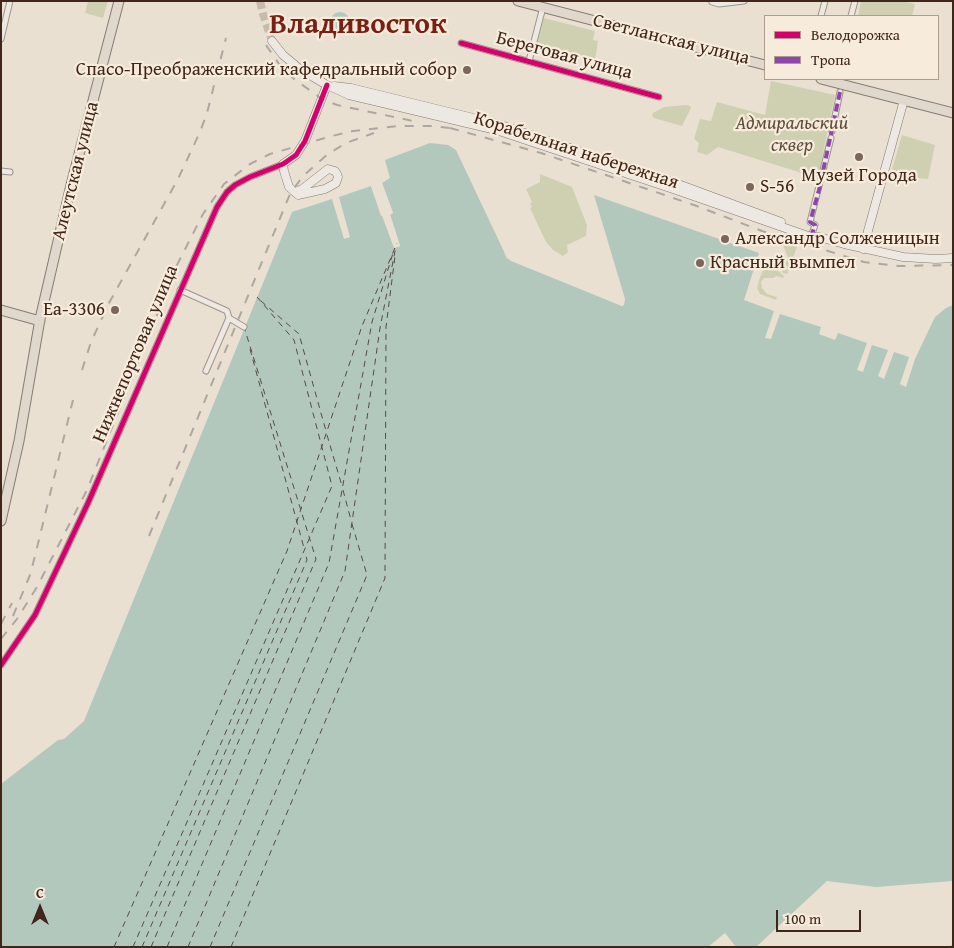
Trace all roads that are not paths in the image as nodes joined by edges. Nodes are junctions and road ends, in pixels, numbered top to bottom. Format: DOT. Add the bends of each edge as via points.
graph roads {
  1 [pos="10,1"];
  2 [pos="118,1"];
  3 [pos="518,1"];
  4 [pos="744,1"];
  5 [pos="824,1"];
  6 [pos="855,1"];
  7 [pos="712,2"];
  8 [pos="543,4"];
  9 [pos="821,15"];
  10 [pos="851,15"];
  11 [pos="1,39"];
  12 [pos="272,41"];
  13 [pos="462,43"];
  14 [pos="529,61"];
  15 [pos="764,65"];
  16 [pos="834,80"];
  17 [pos="327,86"];
  18 [pos="840,92"];
  19 [pos="659,97"];
  20 [pos="904,100"];
  21 [pos="953,113"];
  22 [pos="832,131"];
  23 [pos="831,138"];
  24 [pos="283,164"];
  25 [pos="1,171"];
  26 [pos="10,172"];
  27 [pos="294,191"];
  28 [pos="814,235"];
  29 [pos="864,249"];
  30 [pos="953,258"];
  31 [pos="180,290"];
  32 [pos="1,310"];
  33 [pos="228,318"];
  34 [pos="40,321"];
  35 [pos="244,327"];
  36 [pos="206,371"];
  37 [pos="1,521"];
  38 [pos="1,665"];
  1 -- 11 [label="street"];
  2 -- 34 [label="main road, Алеутская улица" via="70,187"];
  3 -- 8 [label="main road, Светланская улица"];
  4 -- 7 [label="street"];
  5 -- 9 [label="street"];
  6 -- 10 [label="street"];
  8 -- 14 [label="street"];
  8 -- 15 [label="main road, Светланская улица"];
  12 -- 17 [label="main road, Корабельная набережная" via="294,65"];
  13 -- 14 [label="street, Береговая улица"];
  14 -- 19 [label="street, Береговая улица"];
  16 -- 20 [label="main road"];
  17 -- 24 [label="main road, Нижнепортовая улица" via="304,144"];
  17 -- 28 [label="main road, Корабельная набережная" via="349,95 496,130"];
  18 -- 22 [label="street"];
  20 -- 21 [label="main road"];
  20 -- 29 [label="main road"];
  23 -- 28 [label="street" via="810,222 815,225"];
  24 -- 27 [label="main road" via="289,187"];
  24 -- 31 [label="street, Нижнепортовая улица" via="240,181 227,192 217,207"];
  25 -- 26 [label="street"];
  27 -- 27 [label="main road" via="304,195 331,186 336,184 337,174 328,169 301,190"];
  28 -- 29 [label="main road, Корабельная набережная"];
  29 -- 30 [label="main road, Корабельная набережная" via="903,257"];
  31 -- 33 [label="street" via="227,311"];
  31 -- 38 [label="street, Нижнепортовая улица" via="66,551 35,615"];
  32 -- 34 [label="main road"];
  33 -- 35 [label="street"];
  33 -- 36 [label="street"];
  34 -- 37 [label="main road, Алеутская улица"];
}
